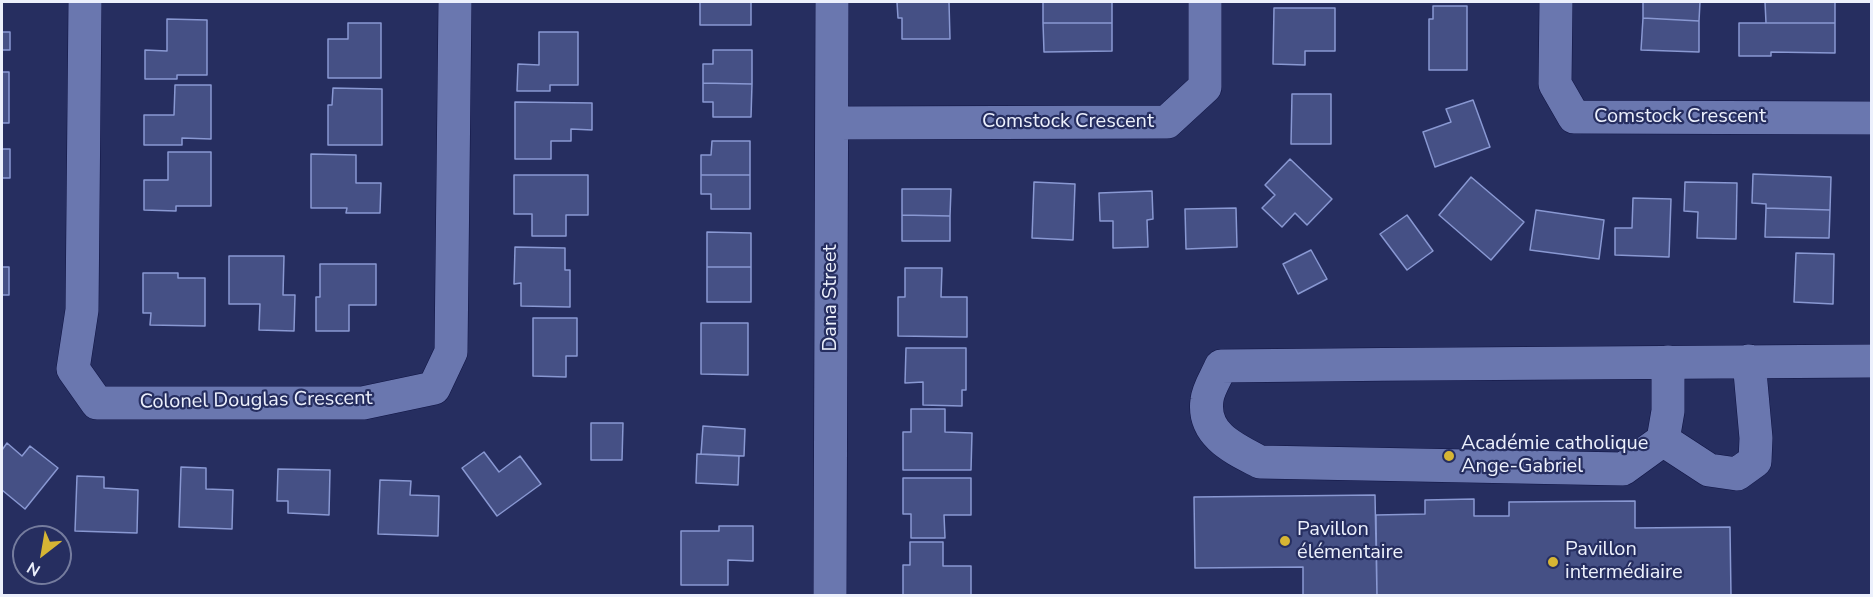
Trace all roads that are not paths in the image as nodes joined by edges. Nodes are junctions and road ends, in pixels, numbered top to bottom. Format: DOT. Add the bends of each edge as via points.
graph roads {
  1 [pos="85,2"];
  2 [pos="455,2"];
  3 [pos="832,2"];
  4 [pos="1205,2"];
  5 [pos="1556,2"];
  6 [pos="1872,118"];
  7 [pos="832,123"];
  8 [pos="1749,361"];
  9 [pos="1872,361"];
  10 [pos="1668,362"];
  11 [pos="1664,440"];
  12 [pos="830,596"];
  1 -- 2 [label="street, Colonel Douglas Crescent" via="82,310 73,369 97,403 363,403 434,388 451,352"];
  3 -- 7 [label="street, Dana Street"];
  4 -- 7 [label="street, Comstock Crescent" via="1205,87 1167,122"];
  5 -- 6 [label="street, Comstock Crescent" via="1555,84 1574,117"];
  7 -- 12 [label="street, Dana Street"];
  8 -- 9 [label="street"];
  8 -- 10 [label="street"];
  8 -- 11 [label="street" via="1755,461 1737,474 1709,470"];
  10 -- 11 [label="street"];
  10 -- 11 [label="street" via="1221,366 1207,400 1211,429 1230,447 1260,462 1623,469"];
}
